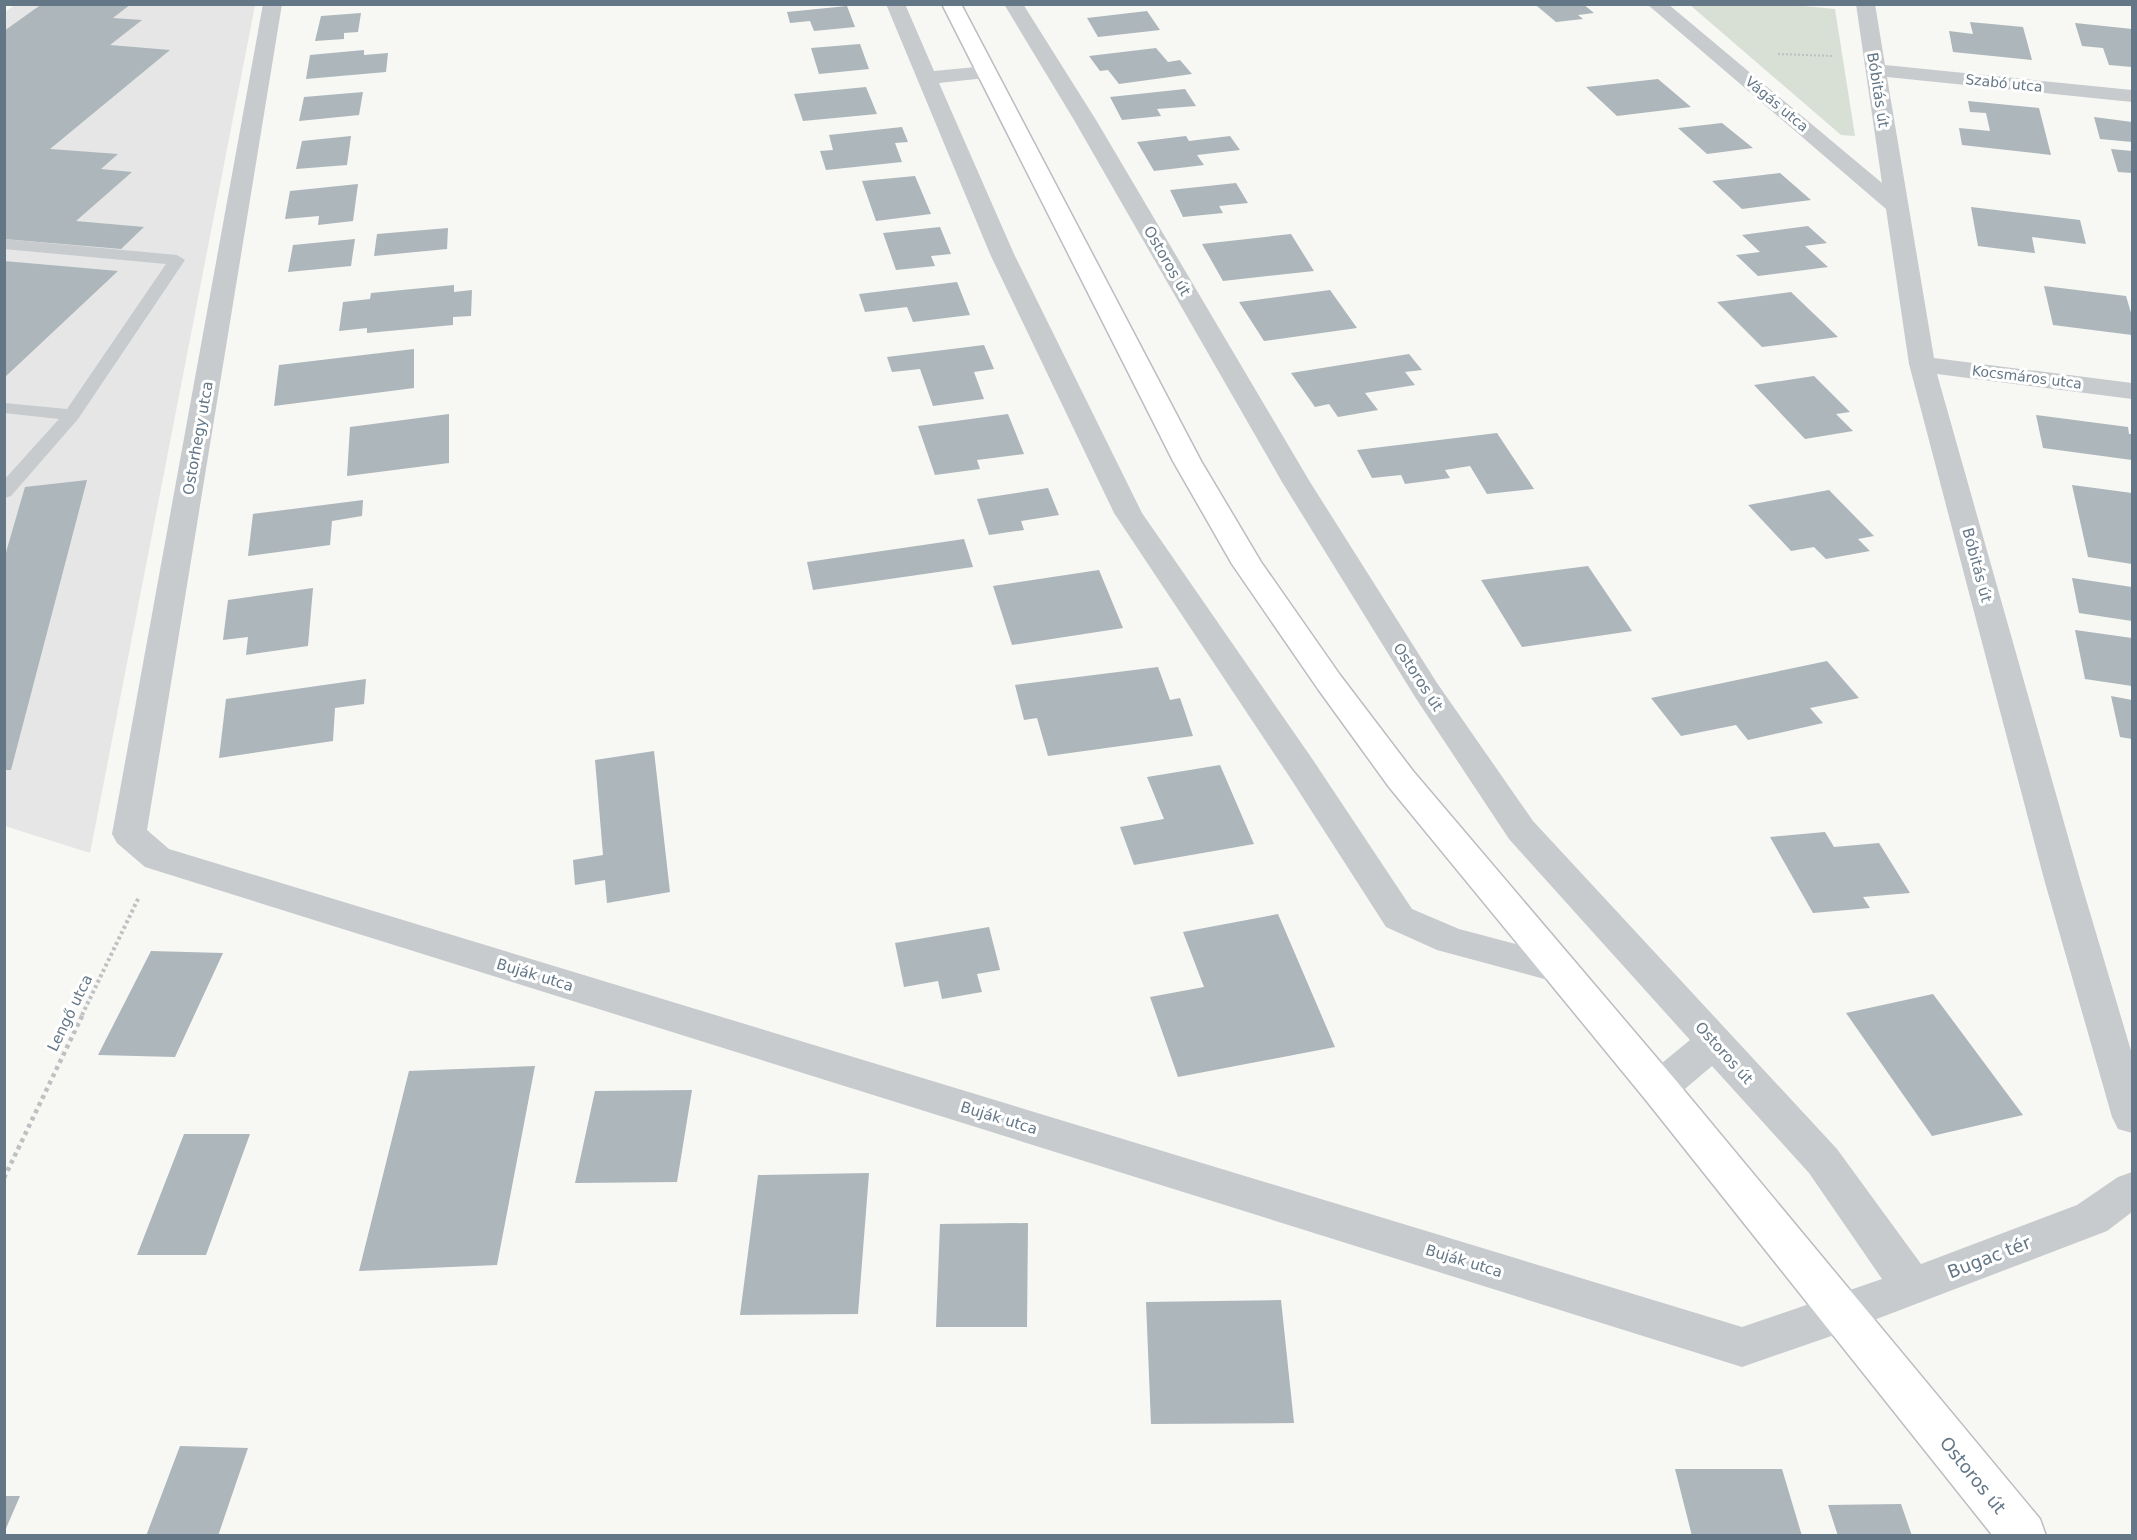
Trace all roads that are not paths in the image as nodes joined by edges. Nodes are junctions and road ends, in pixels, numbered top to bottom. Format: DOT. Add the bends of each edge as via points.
graph roads {
  1 [pos="273,4"];
  2 [pos="895,4"];
  3 [pos="951,4"];
  4 [pos="1013,4"];
  5 [pos="1656,4"];
  6 [pos="1865,4"];
  7 [pos="1875,70"];
  8 [pos="986,72"];
  9 [pos="927,78"];
  10 [pos="2133,96"];
  11 [pos="1896,206"];
  12 [pos="4,244"];
  13 [pos="1922,364"];
  14 [pos="2133,391"];
  15 [pos="4,408"];
  16 [pos="72,415"];
  17 [pos="4,492"];
  18 [pos="158,858"];
  19 [pos="1559,969"];
  20 [pos="1714,1042"];
  21 [pos="1659,1088"];
  22 [pos="2133,1117"];
  23 [pos="2133,1189"];
  24 [pos="1912,1286"];
  25 [pos="1840,1314"];
  26 [pos="2023,1536"];
  1 -- 18 [label="street, Ostorhegy utca" via="129,834"];
  2 -- 9 [label="street"];
  3 -- 8 [label="main road, Ostoros út"];
  4 -- 20 [label="street, Ostoros út" via="1296,482 1426,690 1521,830"];
  5 -- 11 [label="street, Vágás utca"];
  6 -- 7 [label="street, Bóbitás út"];
  7 -- 10 [label="street, Szabó utca"];
  7 -- 11 [label="street, Bóbitás út"];
  8 -- 9 [label="street"];
  8 -- 19 [label="main road, Ostoros út" via="1187,461 1247,564 1401,779"];
  9 -- 19 [label="street" via="1002,254 1128,513 1399,918 1450,940"];
  11 -- 13 [label="street, Bóbitás út"];
  12 -- 16 [label="lane" via="177,260"];
  13 -- 14 [label="street, Kocsmáros utca"];
  13 -- 22 [label="street, Bóbitás út" via="2062,879"];
  15 -- 16 [label="lane"];
  16 -- 17 [label="lane"];
  18 -- 25 [label="street, Buják utca" via="1742,1347"];
  19 -- 21 [label="main road, Ostoros út"];
  20 -- 21 [label="street"];
  20 -- 24 [label="street, Ostoros út" via="1823,1161"];
  21 -- 25 [label="main road, Ostoros út"];
  23 -- 24 [label="street, Bugac tér" via="2092,1218"];
  24 -- 25 [label="street, Bugac tér"];
  25 -- 26 [label="main road, Ostoros út"];
}
